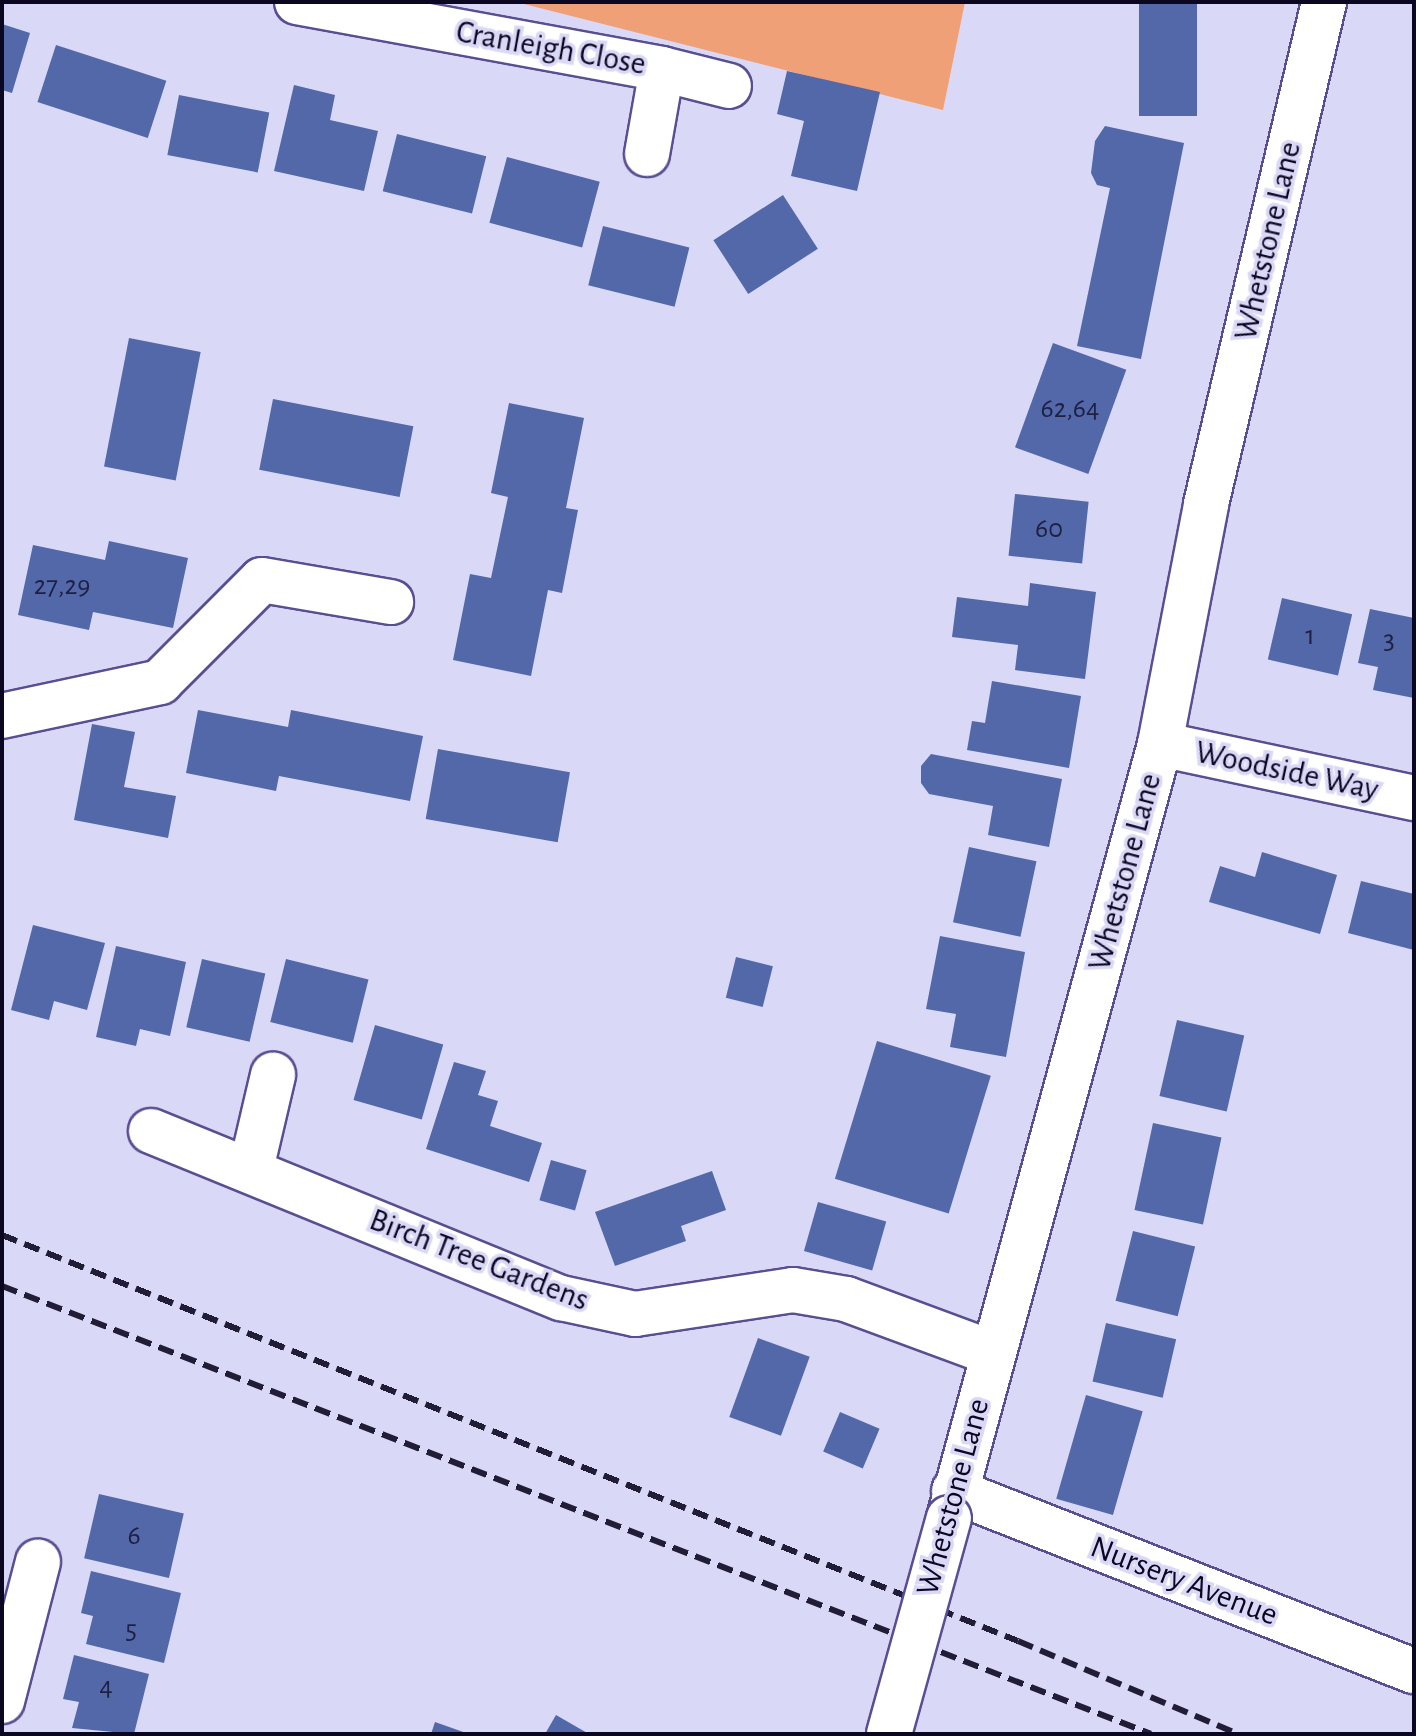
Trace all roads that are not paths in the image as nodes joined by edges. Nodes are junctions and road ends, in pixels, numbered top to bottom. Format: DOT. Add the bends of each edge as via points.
graph roads {
  1 [pos="297,2"];
  2 [pos="1324,2"];
  3 [pos="662,69"];
  4 [pos="729,86"];
  5 [pos="647,154"];
  6 [pos="391,602"];
  7 [pos="2,716"];
  8 [pos="1160,744"];
  9 [pos="1414,798"];
  10 [pos="273,1075"];
  11 [pos="151,1131"];
  12 [pos="251,1169"];
  13 [pos="992,1353"];
  14 [pos="952,1505"];
  15 [pos="38,1562"];
  16 [pos="1414,1671"];
  17 [pos="2,1701"];
  18 [pos="889,1734"];
  1 -- 3 [label="street, Cranleigh Close"];
  2 -- 8 [label="street, Whetstone Lane" via="1206,504"];
  3 -- 4 [label="street, Cranleigh Close"];
  3 -- 5 [label="street, Cranleigh Close"];
  6 -- 7 [label="street" via="262,580 160,682"];
  8 -- 9 [label="street, Woodside Way"];
  8 -- 13 [label="street, Whetstone Lane"];
  10 -- 12 [label="street"];
  11 -- 12 [label="street, Birch Tree Gardens"];
  12 -- 13 [label="street, Birch Tree Gardens" via="561,1298 635,1314 793,1290 846,1299"];
  13 -- 14 [label="street, Whetstone Lane"];
  14 -- 16 [label="street, Nursery Avenue"];
  14 -- 18 [label="street, Whetstone Lane, bridge"];
  15 -- 17 [label="street"];
}
